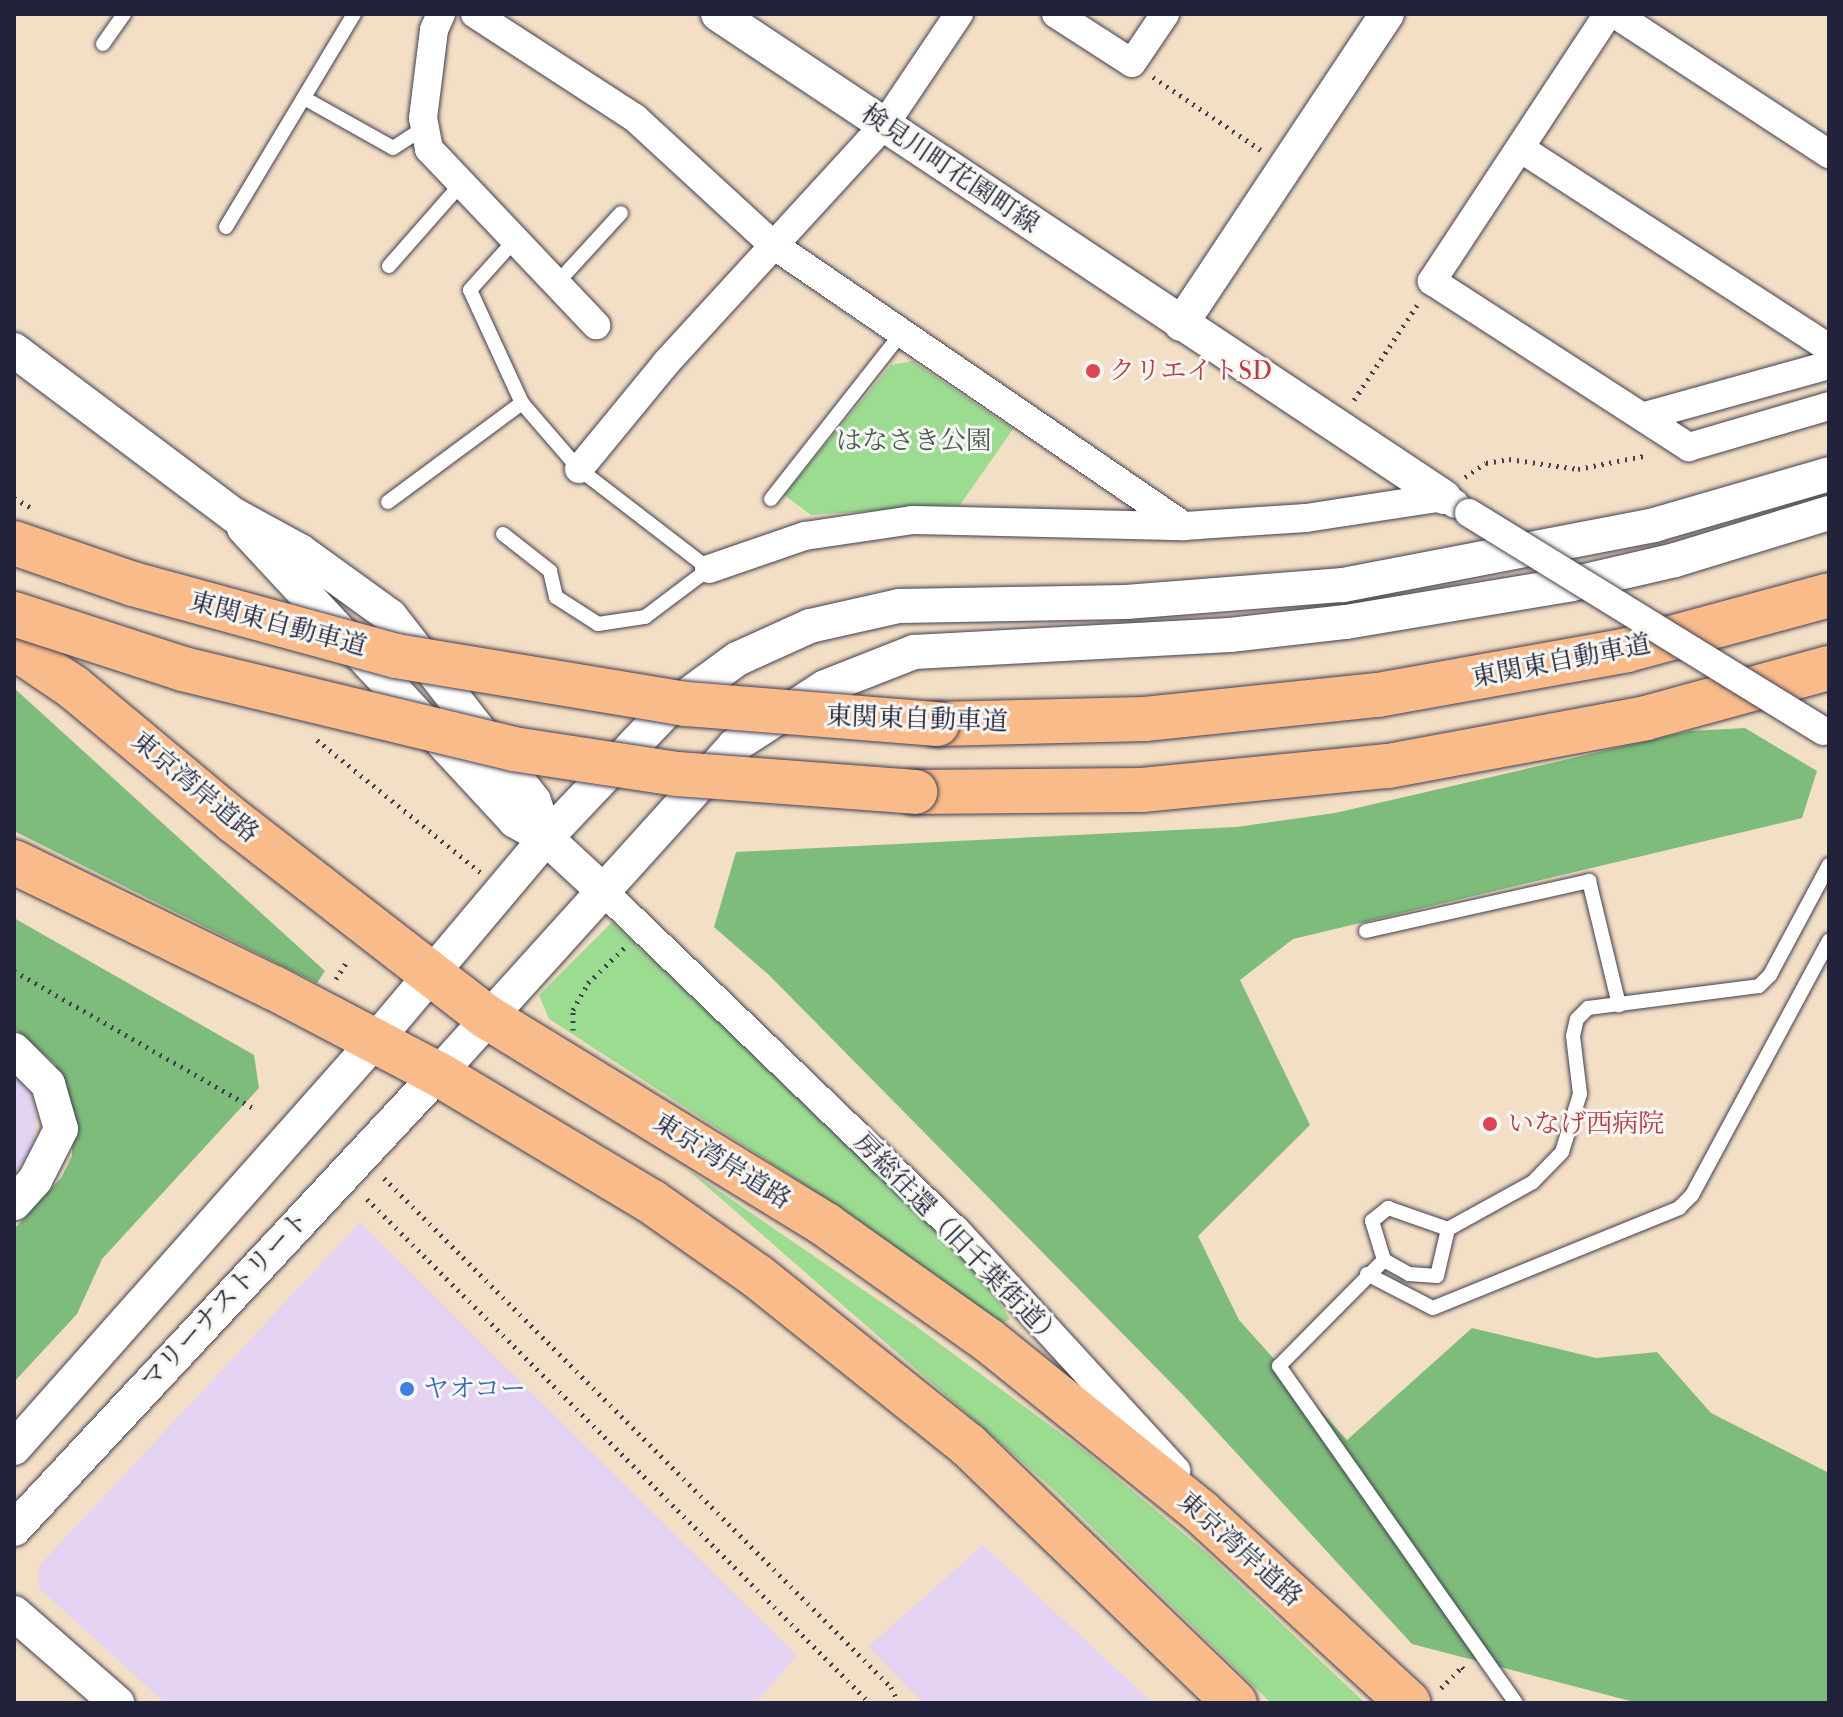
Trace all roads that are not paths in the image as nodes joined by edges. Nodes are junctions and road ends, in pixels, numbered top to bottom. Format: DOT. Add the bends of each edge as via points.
graph roads {
  1 [pos="124,14"];
  2 [pos="354,14"];
  3 [pos="441,14"];
  4 [pos="475,14"];
  5 [pos="718,14"];
  6 [pos="959,14"];
  7 [pos="1056,14"];
  8 [pos="1165,14"];
  9 [pos="1387,14"];
  10 [pos="1608,14"];
  11 [pos="1615,14"];
  12 [pos="103,44"];
  13 [pos="304,98"];
  14 [pos="885,124"];
  15 [pos="425,127"];
  16 [pos="1520,148"];
  17 [pos="1829,154"];
  18 [pos="461,184"];
  19 [pos="621,213"];
  20 [pos="226,227"];
  21 [pos="513,242"];
  22 [pos="772,244"];
  23 [pos="389,266"];
  24 [pos="556,284"];
  25 [pos="1181,324"];
  26 [pos="596,325"];
  27 [pos="900,335"];
  28 [pos="1829,348"];
  29 [pos="14,350"];
  30 [pos="1829,365"];
  31 [pos="522,403"];
  32 [pos="1829,406"];
  33 [pos="1645,416"];
  34 [pos="579,469"];
  35 [pos="1829,474"];
  36 [pos="1454,494"];
  37 [pos="771,499"];
  38 [pos="388,502"];
  39 [pos="1829,513"];
  40 [pos="234,515"];
  41 [pos="1184,526"];
  42 [pos="503,534"];
  43 [pos="14,543"];
  44 [pos="709,569"];
  45 [pos="1829,595"];
  46 [pos="14,614"];
  47 [pos="1673,638"];
  48 [pos="14,647"];
  49 [pos="1829,668"];
  50 [pos="1826,733"];
  51 [pos="546,838"];
  52 [pos="14,862"];
  53 [pos="1829,865"];
  54 [pos="600,888"];
  55 [pos="1366,931"];
  56 [pos="1829,941"];
  57 [pos="431,973"];
  58 [pos="1619,1005"];
  59 [pos="487,1017"];
  60 [pos="375,1041"];
  61 [pos="14,1050"];
  62 [pos="438,1074"];
  63 [pos="14,1203"];
  64 [pos="1448,1229"];
  65 [pos="1384,1260"];
  66 [pos="1367,1274"];
  67 [pos="14,1448"];
  68 [pos="14,1529"];
  69 [pos="1303,1604"];
  70 [pos="14,1613"];
  71 [pos="1422,1698"];
  72 [pos="117,1703"];
  73 [pos="1235,1703"];
  74 [pos="1516,1703"];
  1 -- 12 [label="lane"];
  2 -- 13 [label="lane"];
  3 -- 15 [label="street" via="434,30"];
  4 -- 22 [label="street" via="635,118"];
  5 -- 14 [label="street, 検見川町花園町線"];
  6 -- 14 [label="street"];
  7 -- 8 [label="street" via="1132,63"];
  9 -- 25 [label="street"];
  10 -- 16 [label="street"];
  11 -- 17 [label="street"];
  13 -- 15 [label="lane" via="393,148"];
  13 -- 20 [label="lane"];
  14 -- 22 [label="street"];
  14 -- 25 [label="street, 検見川町花園町線"];
  15 -- 18 [label="street" via="429,149"];
  16 -- 28 [label="street"];
  16 -- 33 [label="street" via="1432,281"];
  18 -- 21 [label="street"];
  18 -- 23 [label="lane"];
  19 -- 24 [label="lane"];
  21 -- 24 [label="street"];
  21 -- 31 [label="lane" via="470,290"];
  22 -- 27 [label="street"];
  22 -- 34 [label="street"];
  24 -- 26 [label="street"];
  25 -- 36 [label="street, 検見川町花園町線"];
  27 -- 37 [label="lane"];
  27 -- 41 [label="street"];
  29 -- 40 [label="street"];
  30 -- 33 [label="street"];
  31 -- 34 [label="lane"];
  31 -- 38 [label="lane"];
  32 -- 33 [label="street" via="1689,447"];
  34 -- 44 [label="lane"];
  35 -- 51 [label="street, マリーナストリート" via="1654,525 1343,585 1126,602 899,606 838,618 773,642 705,681 666,711"];
  36 -- 41 [label="street" via="1306,518"];
  36 -- 47 [label="street, bridge"];
  39 -- 54 [label="street, マリーナストリート" via="1675,560 1572,584 1346,622 1230,635 950,648 884,661 825,687 734,746"];
  40 -- 51 [label="street" via="280,572 515,821"];
  40 -- 51 [label="street" via="300,551 390,616 534,801"];
  41 -- 44 [label="street" via="898,521 805,536"];
  42 -- 44 [label="lane" via="550,571 556,597 598,624 645,617"];
  43 -- 47 [label="highway, 東関東自動車道, bridge" via="133,584 410,658 687,704 937,724 1257,711 1485,677"];
  45 -- 47 [label="highway, 東関東自動車道"];
  46 -- 49 [label="highway, bridge" via="251,687 513,749 677,774 915,792 1142,790 1388,766 1631,721"];
  47 -- 50 [label="street, bridge"];
  48 -- 57 [label="highway, 東京湾岸道路" via="73,687"];
  51 -- 54 [label="street"];
  51 -- 57 [label="street, マリーナストリート"];
  52 -- 60 [label="highway"];
  53 -- 58 [label="lane" via="1770,975 1759,986"];
  54 -- 59 [label="street, マリーナストリート"];
  54 -- 69 [label="street, 房総往還（旧千葉街道）" via="956,1230"];
  55 -- 58 [label="lane" via="1589,881"];
  56 -- 66 [label="lane" via="1692,1195 1679,1208 1433,1308"];
  57 -- 59 [label="highway, 東京湾岸道路"];
  57 -- 60 [label="street, マリーナストリート"];
  58 -- 64 [label="lane" via="1588,1008 1577,1019 1573,1036 1580,1094 1562,1152 1533,1182"];
  59 -- 62 [label="street, マリーナストリート"];
  59 -- 69 [label="highway, 東京湾岸道路" via="826,1225 936,1301 1143,1464"];
  60 -- 62 [label="highway"];
  60 -- 67 [label="street, マリーナストリート"];
  61 -- 63 [label="street" via="48,1084 61,1129 35,1180"];
  62 -- 68 [label="street, マリーナストリート"];
  62 -- 73 [label="highway" via="652,1202 865,1360 1040,1511"];
  64 -- 65 [label="lane" via="1437,1276 1409,1274"];
  64 -- 65 [label="lane" via="1388,1208 1372,1221"];
  65 -- 66 [label="lane"];
  66 -- 74 [label="lane" via="1279,1366"];
  69 -- 71 [label="highway, 東京湾岸道路"];
  70 -- 72 [label="street"];
}
